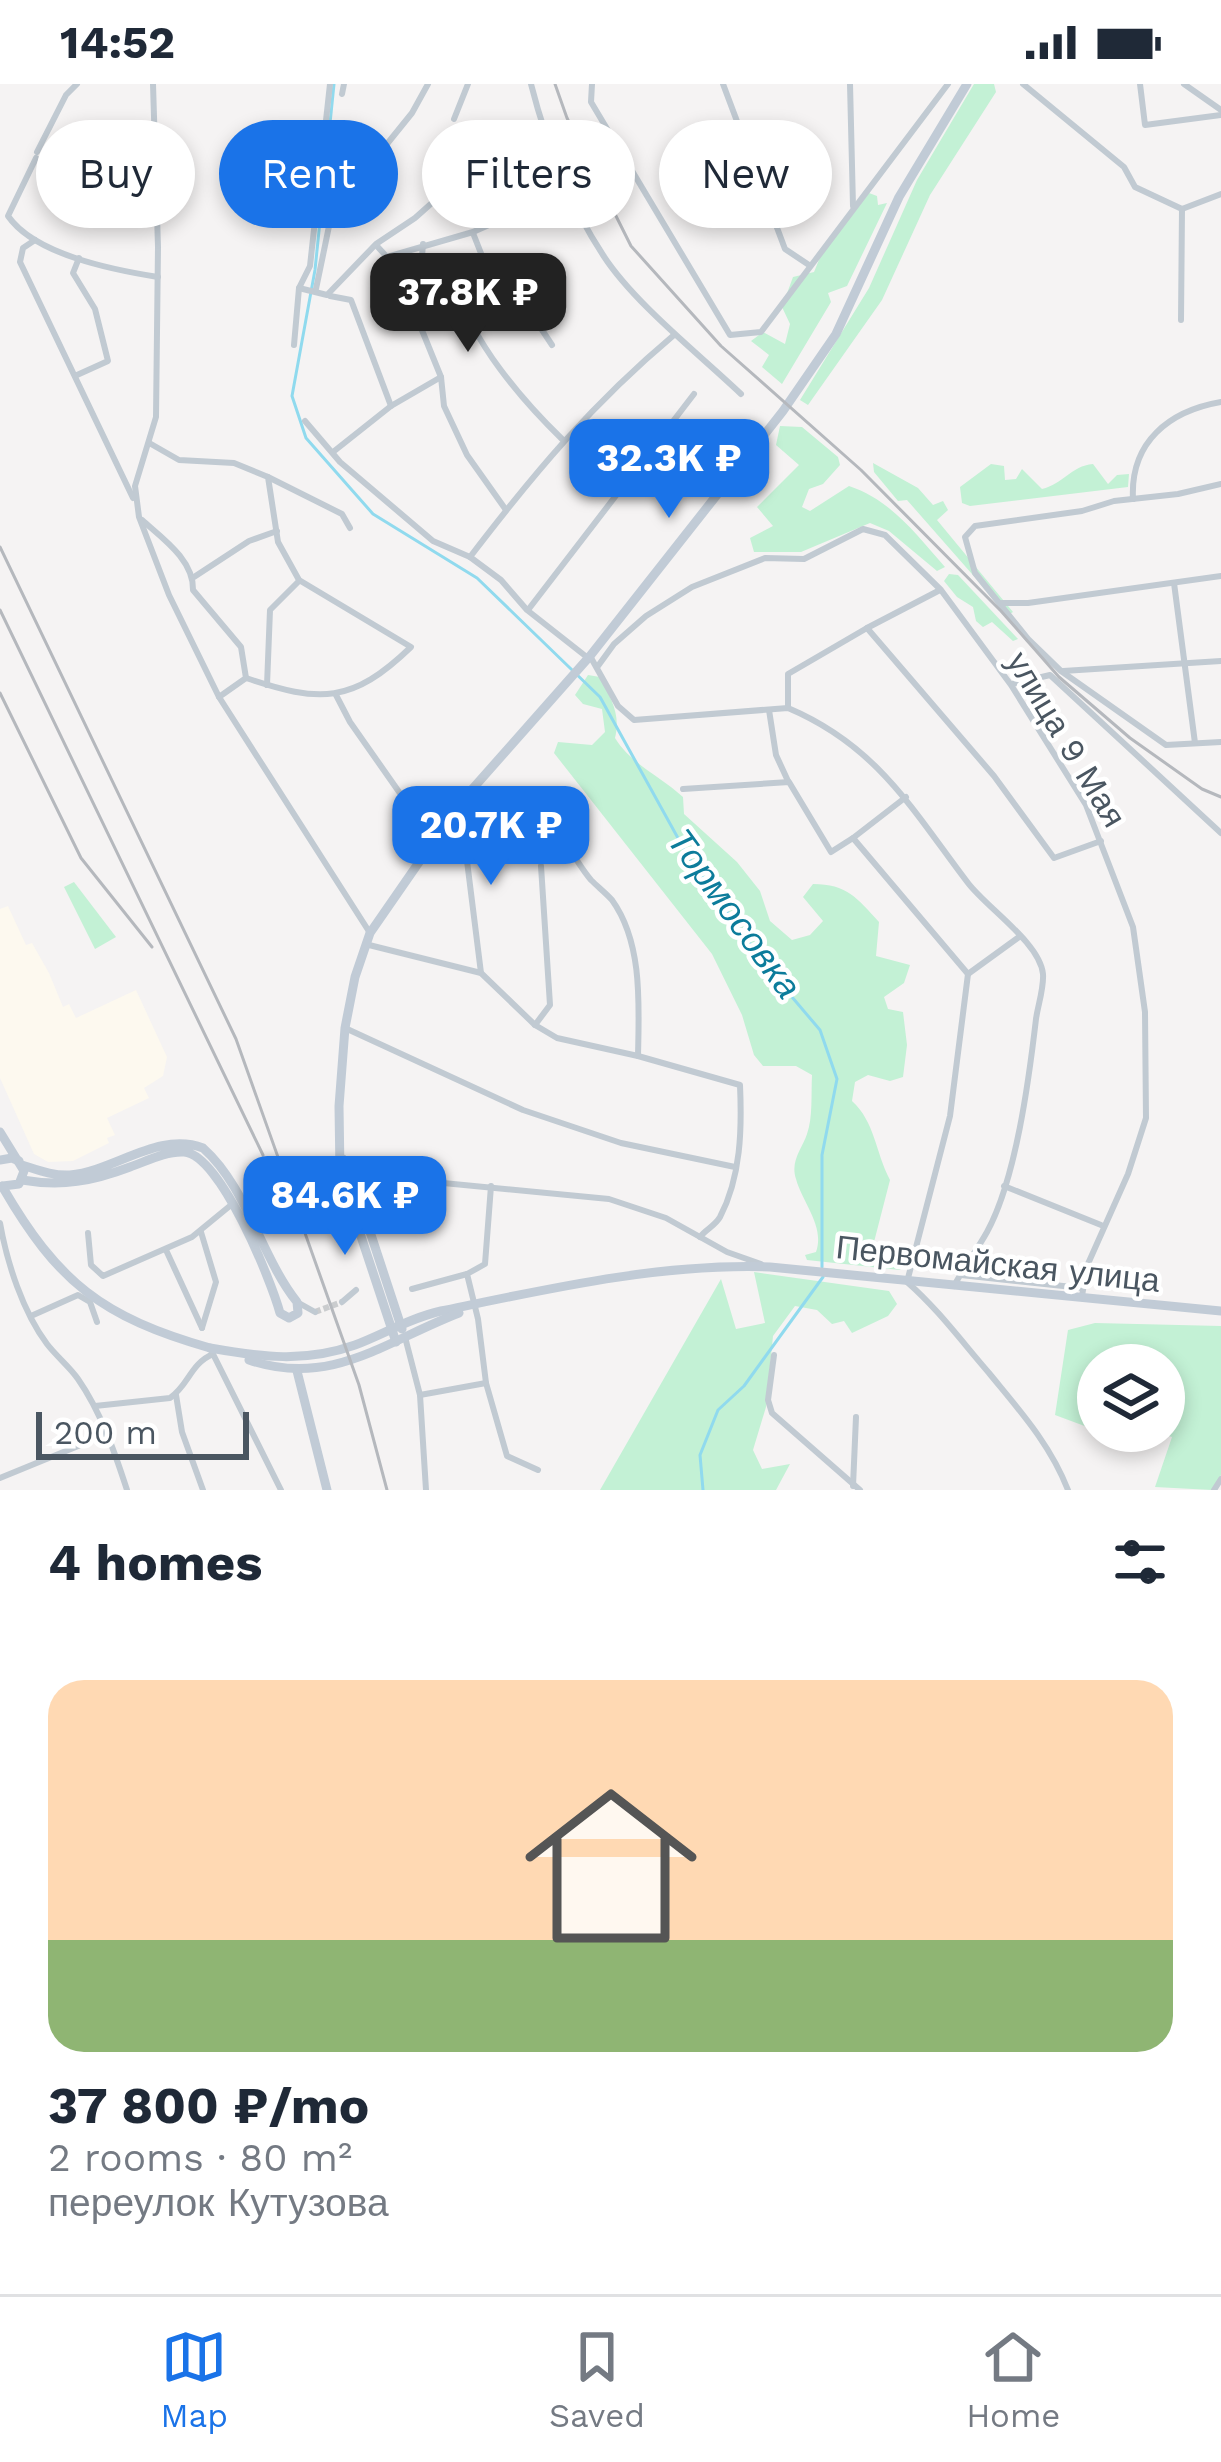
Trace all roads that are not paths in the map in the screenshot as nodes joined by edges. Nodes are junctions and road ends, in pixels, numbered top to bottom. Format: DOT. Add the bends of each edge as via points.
graph roads {
  1 [pos="77,84"];
  2 [pos="153,84"];
  3 [pos="330,84"];
  4 [pos="344,84"];
  5 [pos="428,84"];
  6 [pos="468,84"];
  7 [pos="531,84"];
  8 [pos="592,84"];
  9 [pos="723,84"];
  10 [pos="850,84"];
  11 [pos="948,84"];
  12 [pos="968,84"];
  13 [pos="1023,84"];
  14 [pos="1140,84"];
  15 [pos="1184,84"];
  16 [pos="342,94"];
  17 [pos="1221,112"];
  18 [pos="454,119"];
  19 [pos="540,120"];
  20 [pos="1221,194"];
  21 [pos="854,207"];
  22 [pos="1182,209"];
  23 [pos="422,212"];
  24 [pos="4,214"];
  25 [pos="482,228"];
  26 [pos="590,228"];
  27 [pos="473,232"];
  28 [pos="35,240"];
  29 [pos="376,244"];
  30 [pos="423,244"];
  31 [pos="79,258"];
  32 [pos="808,265"];
  33 [pos="486,266"];
  34 [pos="158,277"];
  35 [pos="299,288"];
  36 [pos="316,290"];
  37 [pos="327,296"];
  38 [pos="1181,320"];
  39 [pos="675,334"];
  40 [pos="294,345"];
  41 [pos="552,345"];
  42 [pos="77,375"];
  43 [pos="440,376"];
  44 [pos="430,383"];
  45 [pos="694,394"];
  46 [pos="741,394"];
  47 [pos="1221,402"];
  48 [pos="391,406"];
  49 [pos="444,406"];
  50 [pos="305,421"];
  51 [pos="562,439"];
  52 [pos="151,445"];
  53 [pos="333,452"];
  54 [pos="268,477"];
  55 [pos="1221,484"];
  56 [pos="1133,499"];
  57 [pos="135,501"];
  58 [pos="506,510"];
  59 [pos="139,517"];
  60 [pos="350,528"];
  61 [pos="277,532"];
  62 [pos="470,557"];
  63 [pos="1221,576"];
  64 [pos="194,577"];
  65 [pos="299,580"];
  66 [pos="1174,584"];
  67 [pos="941,590"];
  68 [pos="1002,603"];
  69 [pos="1028,603"];
  70 [pos="527,610"];
  71 [pos="1013,619"];
  72 [pos="867,628"];
  73 [pos="592,660"];
  74 [pos="1221,661"];
  75 [pos="1183,666"];
  76 [pos="1061,671"];
  77 [pos="246,678"];
  78 [pos="267,685"];
  79 [pos="1011,685"];
  80 [pos="336,695"];
  81 [pos="219,697"];
  82 [pos="788,708"];
  83 [pos="769,710"];
  84 [pos="1221,742"];
  85 [pos="1196,743"];
  86 [pos="789,782"];
  87 [pos="683,789"];
  88 [pos="906,797"];
  89 [pos="460,803"];
  90 [pos="1221,833"];
  91 [pos="436,835"];
  92 [pos="853,838"];
  93 [pos="1102,841"];
  94 [pos="541,866"];
  95 [pos="1020,936"];
  96 [pos="368,939"];
  97 [pos="482,973"];
  98 [pos="968,974"];
  99 [pos="535,1025"];
  100 [pos="345,1028"];
  101 [pos="638,1056"];
  102 [pos="0,1132"];
  103 [pos="0,1160"];
  104 [pos="20,1163"];
  105 [pos="736,1167"];
  106 [pos="346,1174"];
  107 [pos="21,1182"];
  108 [pos="1,1186"];
  109 [pos="491,1186"];
  110 [pos="1004,1186"];
  111 [pos="231,1205"];
  112 [pos="20,1220"];
  113 [pos="0,1223"];
  114 [pos="1102,1225"];
  115 [pos="201,1232"];
  116 [pos="88,1233"];
  117 [pos="700,1237"];
  118 [pos="165,1248"];
  119 [pos="3,1254"];
  120 [pos="770,1267"];
  121 [pos="467,1274"];
  122 [pos="960,1274"];
  123 [pos="907,1282"];
  124 [pos="954,1286"];
  125 [pos="412,1289"];
  126 [pos="356,1290"];
  127 [pos="1082,1294"];
  128 [pos="296,1301"];
  129 [pos="342,1302"];
  130 [pos="475,1306"];
  131 [pos="279,1309"];
  132 [pos="1221,1311"];
  133 [pos="315,1312"];
  134 [pos="31,1316"];
  135 [pos="97,1322"];
  136 [pos="396,1327"];
  137 [pos="400,1340"];
  138 [pos="212,1351"];
  139 [pos="774,1355"];
  140 [pos="297,1371"];
  141 [pos="486,1383"];
  142 [pos="176,1395"];
  143 [pos="420,1395"];
  144 [pos="95,1406"];
  145 [pos="856,1417"];
  146 [pos="105,1435"];
  147 [pos="538,1470"];
  148 [pos="0,1478"];
  149 [pos="1221,1479"];
  150 [pos="857,1488"];
  151 [pos="128,1490"];
  152 [pos="203,1490"];
  153 [pos="281,1490"];
  154 [pos="327,1490"];
  155 [pos="426,1490"];
  156 [pos="1068,1490"];
  157 [pos="1214,1490"];
  1 -- 24 [label="street"];
  2 -- 34 [label="street"];
  3 -- 35 [label="street" via="310,266"];
  4 -- 16 [label="street"];
  5 -- 36 [label="street" via="370,165 347,170"];
  6 -- 18 [label="street"];
  7 -- 19 [label="street"];
  8 -- 32 [label="street" via="591,102 730,335 761,332"];
  9 -- 32 [label="street" via="784,249"];
  10 -- 21 [label="street"];
  11 -- 21 [label="street"];
  12 -- 73 [label="main road" via="899,197 836,334"];
  13 -- 22 [label="street" via="1124,167 1135,187"];
  14 -- 17 [label="street" via="1145,124"];
  15 -- 17 [label="street"];
  20 -- 22 [label="street"];
  21 -- 32 [label="street"];
  22 -- 38 [label="street"];
  23 -- 29 [label="street"];
  24 -- 28 [label="street"];
  25 -- 27 [label="street"];
  26 -- 39 [label="street" via="604,257"];
  27 -- 30 [label="street"];
  27 -- 33 [label="street"];
  28 -- 31 [label="street"];
  28 -- 42 [label="street" via="20,262"];
  29 -- 30 [label="street" via="386,257"];
  29 -- 37 [label="street"];
  30 -- 43 [label="street" via="417,318"];
  31 -- 34 [label="street"];
  31 -- 42 [label="street" via="73,273 95,309 108,361"];
  33 -- 41 [label="street" via="509,280"];
  33 -- 51 [label="street" via="461,290 470,320 531,409"];
  34 -- 52 [label="street"];
  35 -- 36 [label="street"];
  35 -- 40 [label="street"];
  36 -- 37 [label="street"];
  37 -- 48 [label="street" via="351,300"];
  39 -- 46 [label="street"];
  39 -- 51 [label="street"];
  42 -- 57 [label="street"];
  43 -- 44 [label="street"];
  43 -- 49 [label="street"];
  44 -- 48 [label="street"];
  44 -- 49 [label="street"];
  45 -- 70 [label="street"];
  47 -- 56 [label="street" via="1162,422 1140,454"];
  48 -- 53 [label="street"];
  49 -- 58 [label="street"];
  50 -- 53 [label="street"];
  51 -- 58 [label="street"];
  52 -- 54 [label="street" via="178,460 234,463"];
  52 -- 57 [label="street"];
  53 -- 62 [label="street" via="433,541"];
  54 -- 60 [label="street" via="342,514"];
  54 -- 61 [label="street"];
  55 -- 56 [label="street"];
  56 -- 68 [label="street" via="975,526 965,537 975,574"];
  57 -- 59 [label="street"];
  58 -- 62 [label="street"];
  59 -- 64 [label="street"];
  59 -- 81 [label="street"];
  61 -- 64 [label="street"];
  61 -- 65 [label="street"];
  62 -- 70 [label="street"];
  63 -- 66 [label="street"];
  64 -- 77 [label="street" via="193,590 241,647"];
  65 -- 78 [label="street" via="270,610"];
  65 -- 80 [label="street" via="410,647 382,675"];
  66 -- 69 [label="street"];
  66 -- 75 [label="street"];
  67 -- 72 [label="street"];
  67 -- 73 [label="street, улица 9 Мая" via="885,535 863,529 805,559 765,558 692,587"];
  67 -- 79 [label="street, улица 9 Мая"];
  68 -- 69 [label="street"];
  68 -- 71 [label="street"];
  69 -- 71 [label="street"];
  70 -- 73 [label="street"];
  71 -- 76 [label="street"];
  72 -- 82 [label="street" via="788,674"];
  72 -- 93 [label="street" via="1054,858"];
  73 -- 83 [label="street" via="634,719"];
  73 -- 89 [label="main road"];
  74 -- 75 [label="street"];
  75 -- 76 [label="street"];
  75 -- 85 [label="street"];
  76 -- 85 [label="street" via="1166,745"];
  77 -- 78 [label="street"];
  77 -- 81 [label="street"];
  78 -- 80 [label="street"];
  79 -- 90 [label="street" via="1049,675"];
  79 -- 93 [label="street, улица 9 Мая"];
  80 -- 91 [label="street"];
  81 -- 96 [label="street"];
  82 -- 83 [label="street"];
  82 -- 88 [label="street" via="846,743"];
  83 -- 86 [label="street"];
  84 -- 85 [label="street"];
  86 -- 87 [label="street"];
  86 -- 92 [label="street" via="831,852"];
  88 -- 92 [label="street"];
  88 -- 95 [label="street" via="970,885"];
  89 -- 91 [label="main road"];
  89 -- 101 [label="street" via="541,824 612,900 633,952"];
  91 -- 96 [label="main road"];
  91 -- 97 [label="street" via="467,861"];
  92 -- 98 [label="street"];
  93 -- 114 [label="street, улица 9 Мая" via="1132,927 1145,1012 1146,1118"];
  94 -- 99 [label="street" via="550,1005"];
  95 -- 98 [label="street"];
  95 -- 110 [label="street" via="1043,976"];
  96 -- 97 [label="street"];
  96 -- 100 [label="main road"];
  97 -- 99 [label="street"];
  98 -- 123 [label="street" via="950,1116"];
  99 -- 101 [label="street" via="557,1039"];
  100 -- 105 [label="street" via="523,1110 621,1143"];
  100 -- 106 [label="main road"];
  101 -- 105 [label="street" via="740,1085"];
  102 -- 104 [label="main road"];
  103 -- 104 [label="main road"];
  104 -- 107 [label="main road"];
  104 -- 128 [label="main road" via="72,1175 171,1143 200,1146"];
  105 -- 117 [label="street" via="718,1221"];
  106 -- 109 [label="street, Первомайская улица"];
  106 -- 136 [label="main road"];
  107 -- 108 [label="main road"];
  107 -- 111 [label="main road" via="73,1184 188,1152 203,1159"];
  107 -- 112 [label="main road"];
  108 -- 112 [label="main road"];
  109 -- 117 [label="street, Первомайская улица" via="609,1199"];
  109 -- 121 [label="street" via="485,1264"];
  110 -- 114 [label="street"];
  110 -- 122 [label="street"];
  111 -- 115 [label="street"];
  111 -- 131 [label="main road"];
  112 -- 138 [label="main road" via="104,1306"];
  113 -- 119 [label="street"];
  114 -- 127 [label="street, улица 9 Мая"];
  115 -- 118 [label="street"];
  115 -- 118 [label="street" via="216,1282 202,1328"];
  116 -- 118 [label="street" via="91,1265 103,1276"];
  117 -- 120 [label="street, Первомайская улица"];
  119 -- 134 [label="street"];
  120 -- 123 [label="main road, Первомайская улица"];
  120 -- 130 [label="main road, Первомайская улица" via="665,1272"];
  121 -- 125 [label="street"];
  121 -- 130 [label="street"];
  122 -- 124 [label="street"];
  122 -- 127 [label="street"];
  123 -- 124 [label="main road, Первомайская улица"];
  123 -- 156 [label="street" via="1033,1426"];
  124 -- 127 [label="main road, Первомайская улица"];
  126 -- 129 [label="street"];
  127 -- 132 [label="main road, Первомайская улица"];
  128 -- 131 [label="main road" via="283,1300"];
  128 -- 131 [label="main road" via="291,1318"];
  128 -- 133 [label="street"];
  130 -- 136 [label="main road, Первомайская улица"];
  130 -- 137 [label="main road, Первомайская улица"];
  130 -- 141 [label="street"];
  134 -- 135 [label="street" via="78,1295"];
  134 -- 144 [label="street"];
  136 -- 137 [label="main road"];
  136 -- 138 [label="main road, Первомайская улица" via="303,1358"];
  137 -- 140 [label="main road, Первомайская улица"];
  137 -- 143 [label="street"];
  138 -- 140 [label="main road, Первомайская улица"];
  138 -- 142 [label="street"];
  138 -- 153 [label="street"];
  139 -- 150 [label="street" via="772,1413"];
  140 -- 154 [label="main road"];
  141 -- 143 [label="street"];
  141 -- 147 [label="street" via="507,1456"];
  142 -- 144 [label="street"];
  142 -- 152 [label="street"];
  143 -- 155 [label="street"];
  144 -- 146 [label="street"];
  145 -- 150 [label="street"];
  146 -- 148 [label="street"];
  146 -- 151 [label="street"];
  149 -- 157 [label="street"];
}
